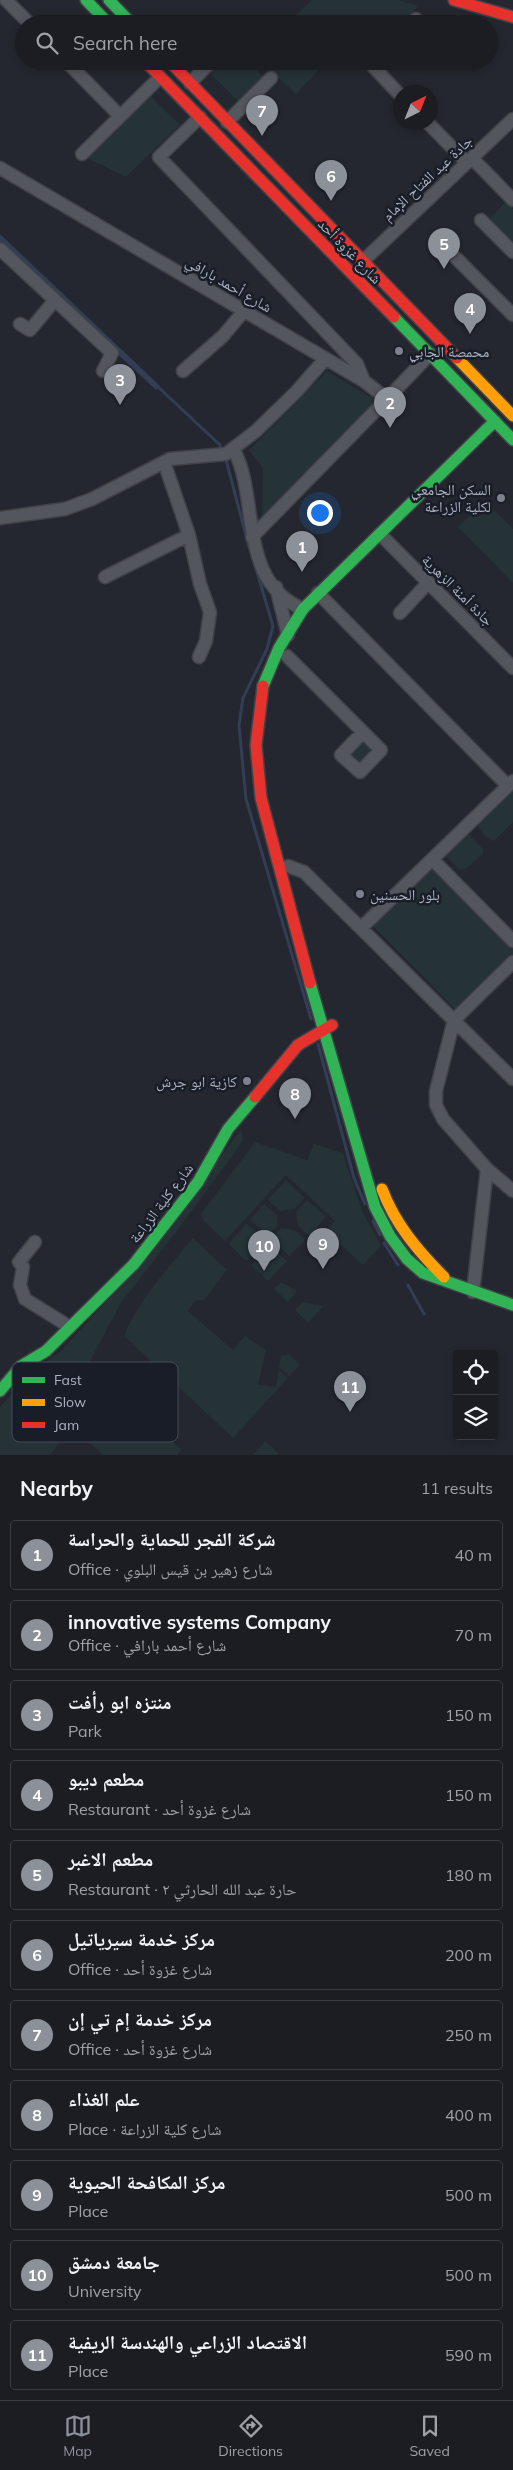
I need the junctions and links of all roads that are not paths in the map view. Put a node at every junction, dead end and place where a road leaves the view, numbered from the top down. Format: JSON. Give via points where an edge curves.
{"nodes":[{"id":1,"x":6,"y":0,"type":"edge"},
{"id":2,"x":86,"y":0,"type":"edge"},
{"id":3,"x":109,"y":0,"type":"edge"},
{"id":4,"x":454,"y":0,"type":"edge"},
{"id":5,"x":21,"y":15,"type":"edge"},
{"id":6,"x":100,"y":15,"type":"edge"},
{"id":7,"x":123,"y":15,"type":"edge"},
{"id":8,"x":513,"y":17,"type":"edge"},
{"id":9,"x":75,"y":70,"type":"edge"},
{"id":10,"x":153,"y":70,"type":"edge"},
{"id":11,"x":178,"y":70,"type":"edge"},
{"id":12,"x":203,"y":70,"type":"edge"},
{"id":13,"x":377,"y":70,"type":"edge"},
{"id":14,"x":160,"y":77,"type":"junction"},
{"id":15,"x":271,"y":78,"type":"dead end"},
{"id":16,"x":190,"y":83,"type":"junction"},
{"id":17,"x":393,"y":88,"type":"edge"},
{"id":18,"x":120,"y":116,"type":"junction"},
{"id":19,"x":200,"y":117,"type":"junction"},
{"id":20,"x":227,"y":122,"type":"junction"},
{"id":21,"x":512,"y":125,"type":"edge"},
{"id":22,"x":436,"y":130,"type":"edge"},
{"id":23,"x":82,"y":154,"type":"dead end"},
{"id":24,"x":469,"y":161,"type":"junction"},
{"id":25,"x":0,"y":168,"type":"edge"},
{"id":26,"x":513,"y":200,"type":"edge"},
{"id":27,"x":481,"y":220,"type":"dead end"},
{"id":28,"x":0,"y":249,"type":"edge"},
{"id":29,"x":449,"y":251,"type":"dead end"},
{"id":30,"x":513,"y":252,"type":"edge"},
{"id":31,"x":363,"y":261,"type":"junction"},
{"id":32,"x":55,"y":300,"type":"junction"},
{"id":33,"x":244,"y":311,"type":"junction"},
{"id":34,"x":513,"y":315,"type":"edge"},
{"id":35,"x":20,"y":324,"type":"dead end"},
{"id":36,"x":430,"y":354,"type":"junction"},
{"id":37,"x":325,"y":359,"type":"junction"},
{"id":38,"x":103,"y":371,"type":"dead end"},
{"id":39,"x":183,"y":371,"type":"dead end"},
{"id":40,"x":364,"y":382,"type":"junction"},
{"id":41,"x":386,"y":399,"type":"junction"},
{"id":42,"x":511,"y":409,"type":"edge"},
{"id":43,"x":495,"y":421,"type":"junction"},
{"id":44,"x":513,"y":440,"type":"edge"},
{"id":45,"x":230,"y":452,"type":"junction"},
{"id":46,"x":164,"y":462,"type":"junction"},
{"id":47,"x":0,"y":518,"type":"edge"},
{"id":48,"x":380,"y":534,"type":"junction"},
{"id":49,"x":188,"y":535,"type":"junction"},
{"id":50,"x":252,"y":537,"type":"junction"},
{"id":51,"x":105,"y":577,"type":"dead end"},
{"id":52,"x":428,"y":583,"type":"junction"},
{"id":53,"x":276,"y":587,"type":"junction"},
{"id":54,"x":318,"y":593,"type":"junction"},
{"id":55,"x":303,"y":609,"type":"junction"},
{"id":56,"x":400,"y":613,"type":"dead end"},
{"id":57,"x":288,"y":635,"type":"junction"},
{"id":58,"x":287,"y":656,"type":"junction"},
{"id":59,"x":199,"y":657,"type":"dead end"},
{"id":60,"x":513,"y":668,"type":"edge"},
{"id":61,"x":363,"y":732,"type":"dead end"},
{"id":62,"x":511,"y":783,"type":"edge"},
{"id":63,"x":432,"y":859,"type":"junction"},
{"id":64,"x":288,"y":866,"type":"junction"},
{"id":65,"x":361,"y":928,"type":"junction"},
{"id":66,"x":513,"y":941,"type":"edge"},
{"id":67,"x":513,"y":962,"type":"edge"},
{"id":68,"x":454,"y":1020,"type":"junction"},
{"id":69,"x":328,"y":1027,"type":"junction"},
{"id":70,"x":513,"y":1079,"type":"edge"},
{"id":71,"x":487,"y":1169,"type":"junction"},
{"id":72,"x":513,"y":1191,"type":"edge"},
{"id":73,"x":35,"y":1242,"type":"dead end"},
{"id":74,"x":473,"y":1292,"type":"junction"},
{"id":75,"x":513,"y":1305,"type":"edge"},
{"id":76,"x":70,"y":1327,"type":"junction"},
{"id":77,"x":28,"y":1362,"type":"edge"},
{"id":78,"x":12,"y":1377,"type":"edge"},
{"id":79,"x":0,"y":1391,"type":"edge"}],
"edges":[{"from":1,"to":5,"type":"street"},
{"from":2,"to":6,"type":"main road"},
{"from":3,"to":7,"type":"main road"},
{"from":4,"to":8,"type":"main road"},
{"from":9,"to":18,"type":"street"},
{"from":10,"to":14,"type":"main road","name":"شارع غزوة أحد"},
{"from":11,"to":16,"type":"main road","name":"شارع غزوة أحد"},
{"from":12,"to":16,"type":"street"},
{"from":13,"to":17,"type":"street"},
{"from":14,"to":18,"type":"street"},
{"from":14,"to":19,"type":"main road","name":"شارع غزوة أحد"},
{"from":15,"to":20,"type":"street"},
{"from":16,"to":20,"type":"main road","name":"شارع غزوة أحد"},
{"from":18,"to":23,"type":"street"},
{"from":19,"to":36,"type":"main road","name":"شارع غزوة أحد"},
{"from":19,"to":40,"type":"street","via":[[160,157],[357,364]]},
{"from":20,"to":31,"type":"main road","name":"شارع غزوة أحد"},
{"from":21,"to":24,"type":"street","name":"جادة عبد الفتاح الإمام"},
{"from":22,"to":24,"type":"street"},
{"from":24,"to":26,"type":"street"},
{"from":24,"to":31,"type":"street","name":"جادة عبد الفتاح الإمام"},
{"from":25,"to":33,"type":"street","name":"شارع أحمد بارافي"},
{"from":27,"to":30,"type":"street"},
{"from":28,"to":32,"type":"street"},
{"from":29,"to":34,"type":"street"},
{"from":31,"to":42,"type":"main road","name":"شارع غزوة أحد"},
{"from":32,"to":35,"type":"street","via":[[30,330]]},
{"from":32,"to":38,"type":"street","via":[[112,354]]},
{"from":33,"to":37,"type":"street","name":"شارع أحمد بارافي"},
{"from":33,"to":39,"type":"street","via":[[223,336]]},
{"from":36,"to":41,"type":"street"},
{"from":36,"to":43,"type":"main road","name":"شارع غزوة أحد"},
{"from":37,"to":40,"type":"street","name":"شارع أحمد بارافي"},
{"from":37,"to":45,"type":"street","via":[[297,391]]},
{"from":40,"to":41,"type":"street","name":"شارع أحمد بارافي"},
{"from":41,"to":50,"type":"street"},
{"from":43,"to":44,"type":"main road","name":"شارع غزوة أحد"},
{"from":43,"to":48,"type":"main road"},
{"from":45,"to":46,"type":"street"},
{"from":45,"to":50,"type":"street","via":[[240,463]]},
{"from":46,"to":47,"type":"street","via":[[92,499],[65,509]]},
{"from":46,"to":49,"type":"street"},
{"from":48,"to":52,"type":"street","name":"جادة أمنة الزهرية"},
{"from":48,"to":54,"type":"main road"},
{"from":49,"to":51,"type":"street"},
{"from":49,"to":59,"type":"street","via":[[210,612],[206,641]]},
{"from":50,"to":53,"type":"street","via":[[260,565]]},
{"from":52,"to":56,"type":"street"},
{"from":52,"to":60,"type":"street","name":"جادة أمنة الزهرية"},
{"from":53,"to":55,"type":"street","via":[[292,604]]},
{"from":53,"to":57,"type":"street"},
{"from":54,"to":55,"type":"main road"},
{"from":54,"to":62,"type":"street"},
{"from":55,"to":57,"type":"main road"},
{"from":57,"to":58,"type":"main road"},
{"from":57,"to":69,"type":"main road","via":[[263,687],[257,727],[260,798]]},
{"from":58,"to":61,"type":"street"},
{"from":58,"to":64,"type":"main road","via":[[275,687],[267,747],[271,799]]},
{"from":62,"to":63,"type":"street"},
{"from":63,"to":65,"type":"street"},
{"from":63,"to":66,"type":"street"},
{"from":64,"to":65,"type":"street","via":[[304,872]]},
{"from":64,"to":69,"type":"main road"},
{"from":65,"to":68,"type":"street"},
{"from":67,"to":68,"type":"street"},
{"from":68,"to":70,"type":"street"},
{"from":68,"to":71,"type":"street","via":[[436,1091],[436,1105],[442,1119]]},
{"from":69,"to":74,"type":"main road","via":[[387,1204],[400,1228],[451,1285]]},
{"from":69,"to":76,"type":"main road","name":"شارع كلية الزراعة","via":[[298,1045],[228,1128],[198,1182],[134,1264]]},
{"from":71,"to":72,"type":"street"},
{"from":71,"to":74,"type":"street"},
{"from":73,"to":76,"type":"street","via":[[19,1262],[23,1267],[20,1285],[25,1299]]},
{"from":74,"to":75,"type":"main road"},
{"from":76,"to":77,"type":"main road","name":"شارع كلية الزراعة","via":[[46,1351]]},
{"from":78,"to":79,"type":"main road","name":"شارع كلية الزراعة"}]}
